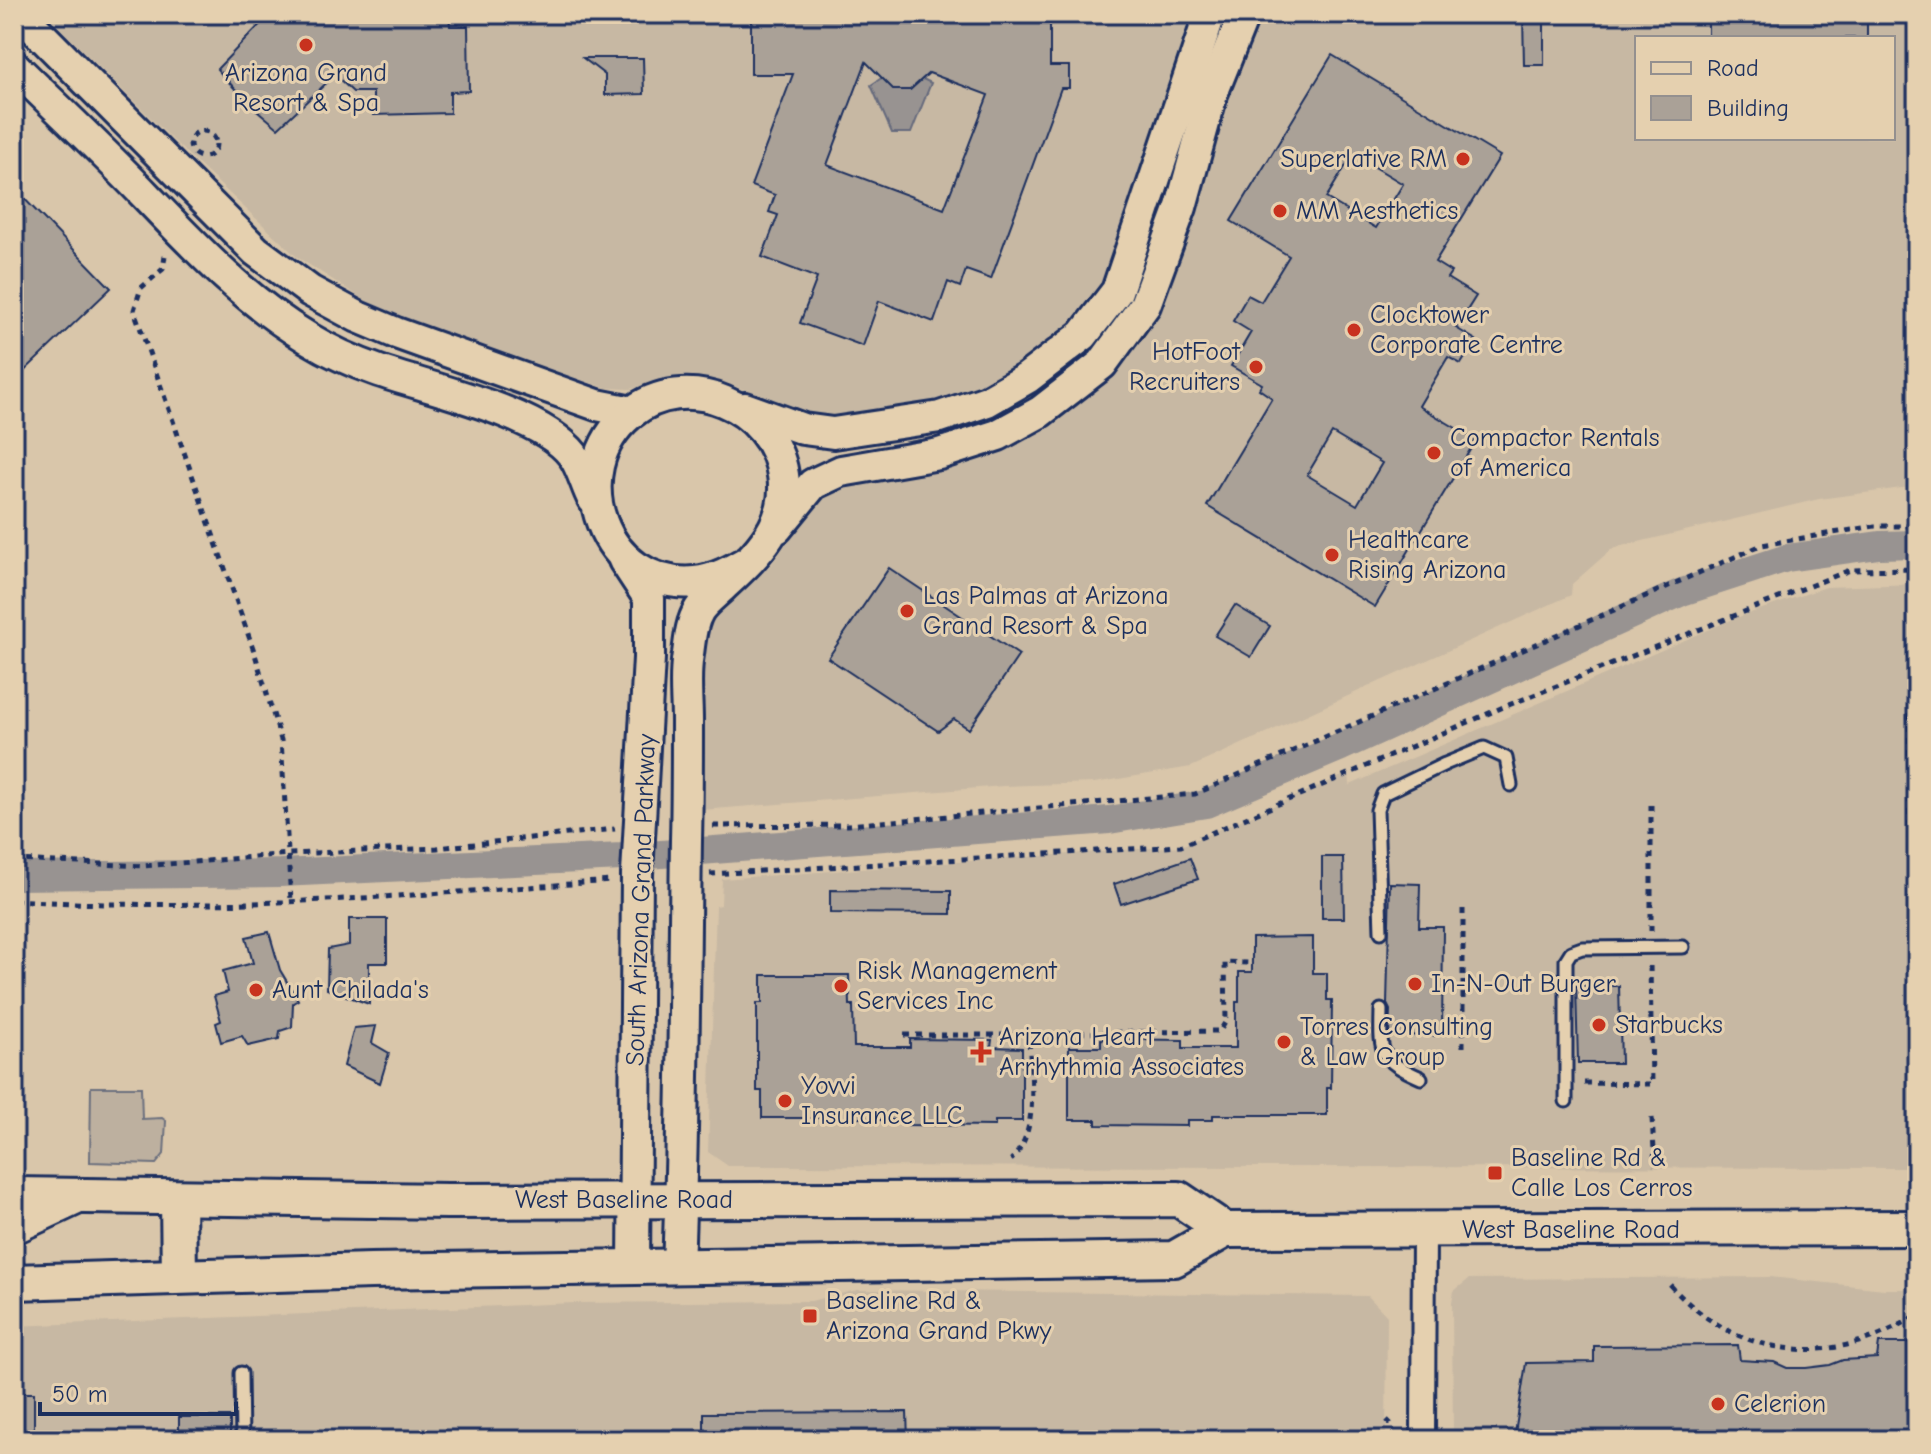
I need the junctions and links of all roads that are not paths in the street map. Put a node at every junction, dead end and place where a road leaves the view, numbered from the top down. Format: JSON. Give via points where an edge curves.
{"nodes":[{"id":1,"x":20,"y":14,"type":"edge"},
{"id":2,"x":1210,"y":14,"type":"edge"},
{"id":3,"x":1244,"y":14,"type":"edge"},
{"id":4,"x":14,"y":66,"type":"edge"},
{"id":5,"x":732,"y":403,"type":"junction"},
{"id":6,"x":632,"y":412,"type":"junction"},
{"id":7,"x":597,"y":509,"type":"junction"},
{"id":8,"x":771,"y":536,"type":"junction"},
{"id":9,"x":614,"y":545,"type":"junction"},
{"id":10,"x":750,"y":560,"type":"junction"},
{"id":11,"x":1511,"y":785,"type":"dead end"},
{"id":12,"x":1381,"y":932,"type":"dead end"},
{"id":13,"x":1683,"y":947,"type":"dead end"},
{"id":14,"x":1381,"y":1010,"type":"dead end"},
{"id":15,"x":1421,"y":1078,"type":"dead end"},
{"id":16,"x":1566,"y":1101,"type":"dead end"},
{"id":17,"x":14,"y":1195,"type":"edge"},
{"id":18,"x":77,"y":1196,"type":"junction"},
{"id":19,"x":178,"y":1199,"type":"junction"},
{"id":20,"x":635,"y":1201,"type":"junction"},
{"id":21,"x":681,"y":1201,"type":"junction"},
{"id":22,"x":14,"y":1226,"type":"edge"},
{"id":23,"x":1917,"y":1228,"type":"edge"},
{"id":24,"x":1225,"y":1230,"type":"junction"},
{"id":25,"x":1424,"y":1230,"type":"junction"},
{"id":26,"x":678,"y":1266,"type":"junction"},
{"id":27,"x":634,"y":1267,"type":"junction"},
{"id":28,"x":179,"y":1276,"type":"junction"},
{"id":29,"x":14,"y":1282,"type":"edge"},
{"id":30,"x":241,"y":1373,"type":"dead end"},
{"id":31,"x":242,"y":1440,"type":"edge"},
{"id":32,"x":1423,"y":1440,"type":"edge"}],
"edges":[{"from":1,"to":6,"type":"street","via":[[256,251],[310,291],[396,333],[597,405]]},
{"from":2,"to":5,"type":"street","via":[[1117,291],[1083,335],[987,401],[940,417],[833,433],[803,429]]},
{"from":3,"to":8,"type":"street","via":[[1212,94],[1181,207],[1145,305],[1102,364],[1040,412],[998,435],[939,454],[841,471],[813,484]]},
{"from":4,"to":7,"type":"street","name":"South Arizona Grand Parkway","via":[[209,263],[264,308],[309,339],[377,371],[448,391],[552,435],[573,456]]},
{"from":5,"to":6,"type":"street","name":"South Arizona Grand Parkway","via":[[681,393]]},
{"from":5,"to":8,"type":"street","name":"South Arizona Grand Parkway","via":[[757,421],[775,446],[784,476],[782,506]]},
{"from":6,"to":7,"type":"street","name":"South Arizona Grand Parkway","via":[[600,455],[594,482]]},
{"from":7,"to":9,"type":"street","name":"South Arizona Grand Parkway"},
{"from":8,"to":10,"type":"street","name":"South Arizona Grand Parkway"},
{"from":9,"to":10,"type":"street","name":"South Arizona Grand Parkway","via":[[636,566],[664,579],[709,579]]},
{"from":9,"to":20,"type":"street","name":"South Arizona Grand Parkway","via":[[649,598],[637,877]]},
{"from":10,"to":21,"type":"street","name":"South Arizona Grand Parkway","via":[[701,606],[687,659]]},
{"from":11,"to":12,"type":"lane","via":[[1506,758],[1484,748],[1383,794],[1377,810]]},
{"from":13,"to":16,"type":"lane","via":[[1571,952],[1566,960]]},
{"from":14,"to":15,"type":"lane","via":[[1381,1047],[1394,1066]]},
{"from":17,"to":18,"type":"main road","name":"West Baseline Road"},
{"from":18,"to":19,"type":"main road","name":"West Baseline Road"},
{"from":18,"to":22,"type":"main road"},
{"from":19,"to":20,"type":"main road","name":"West Baseline Road"},
{"from":19,"to":28,"type":"main road"},
{"from":20,"to":21,"type":"main road","name":"West Baseline Road"},
{"from":20,"to":27,"type":"street","name":"South Arizona Grand Parkway"},
{"from":21,"to":24,"type":"main road","name":"West Baseline Road","via":[[1179,1199]]},
{"from":21,"to":26,"type":"street","name":"South Arizona Grand Parkway"},
{"from":23,"to":25,"type":"main road","name":"West Baseline Road"},
{"from":24,"to":25,"type":"main road","name":"West Baseline Road"},
{"from":24,"to":26,"type":"main road","name":"West Baseline Road","via":[[1174,1259]]},
{"from":25,"to":32,"type":"street"},
{"from":26,"to":27,"type":"main road","name":"West Baseline Road"},
{"from":27,"to":28,"type":"main road","name":"West Baseline Road"},
{"from":28,"to":29,"type":"main road","name":"West Baseline Road"},
{"from":30,"to":31,"type":"lane"}]}
